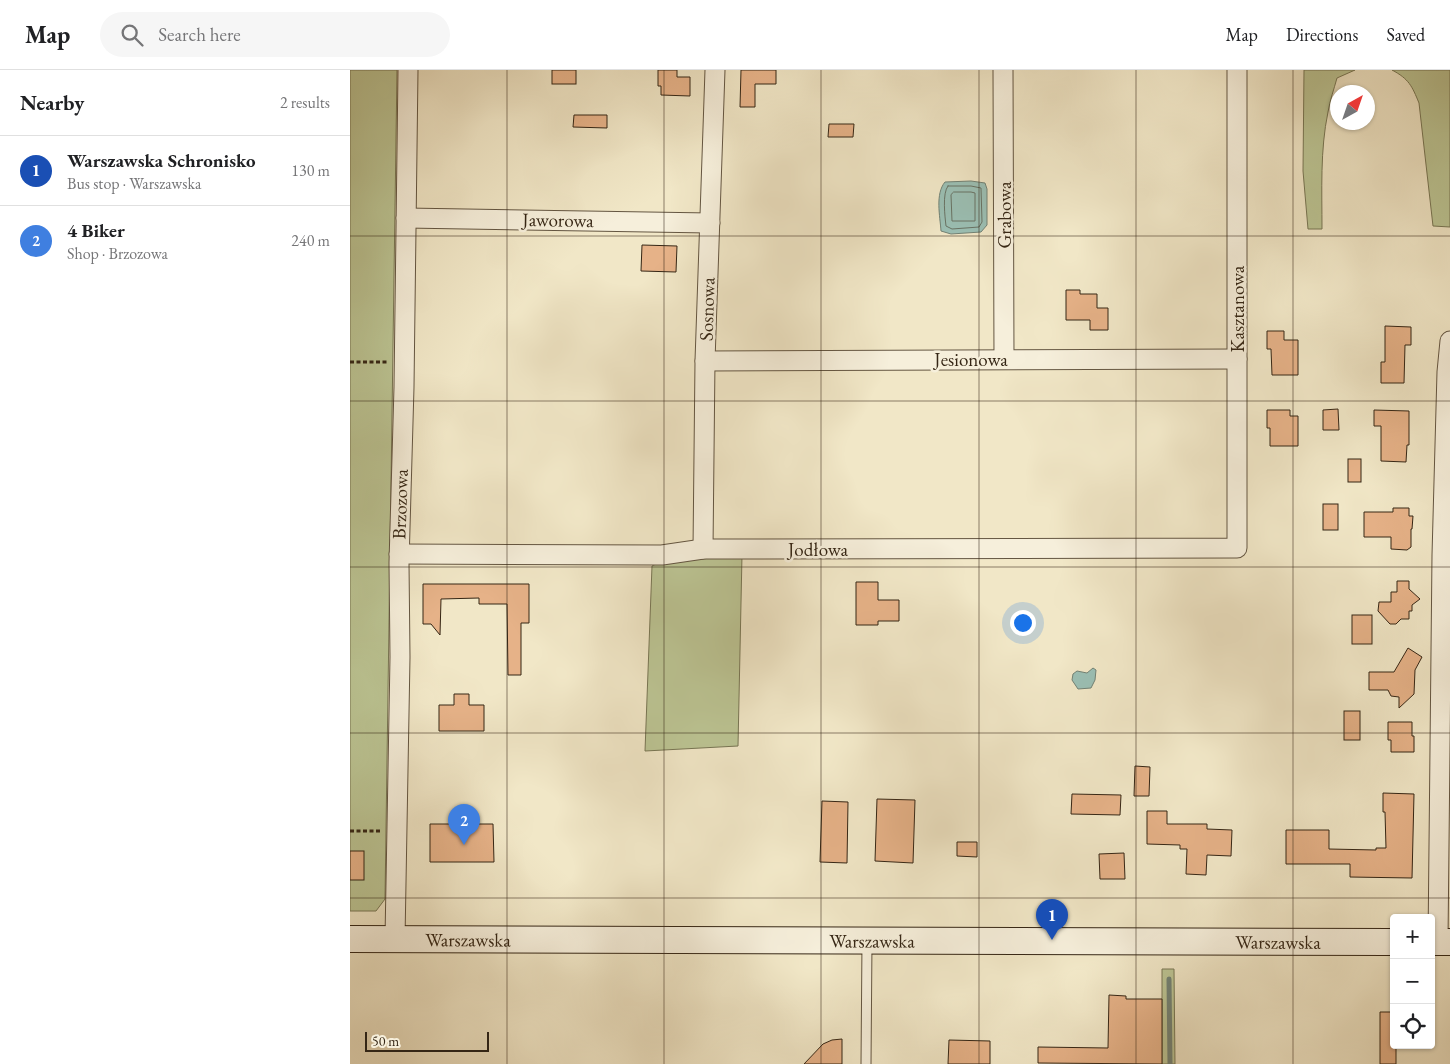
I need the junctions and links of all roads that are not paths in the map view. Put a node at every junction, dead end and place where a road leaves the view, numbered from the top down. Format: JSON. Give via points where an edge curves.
{"nodes":[{"id":1,"x":408,"y":70,"type":"edge"},
{"id":2,"x":715,"y":70,"type":"edge"},
{"id":3,"x":1003,"y":70,"type":"edge"},
{"id":4,"x":1236,"y":70,"type":"edge"},
{"id":5,"x":406,"y":218,"type":"junction"},
{"id":6,"x":710,"y":223,"type":"junction"},
{"id":7,"x":1450,"y":341,"type":"edge"},
{"id":8,"x":1237,"y":358,"type":"junction"},
{"id":9,"x":1004,"y":359,"type":"junction"},
{"id":10,"x":705,"y":361,"type":"junction"},
{"id":11,"x":1237,"y":548,"type":"joint"},
{"id":12,"x":703,"y":549,"type":"junction"},
{"id":13,"x":399,"y":554,"type":"junction"},
{"id":14,"x":350,"y":938,"type":"edge"},
{"id":15,"x":395,"y":939,"type":"junction"},
{"id":16,"x":867,"y":940,"type":"junction"},
{"id":17,"x":1390,"y":942,"type":"edge"},
{"id":18,"x":1440,"y":942,"type":"edge"},
{"id":19,"x":866,"y":1064,"type":"edge"}],
"edges":[{"from":1,"to":5,"type":"street","name":"Brzozowa"},
{"from":2,"to":6,"type":"street","name":"Sosnowa"},
{"from":3,"to":9,"type":"street","name":"Grabowa"},
{"from":4,"to":8,"type":"street","name":"Kasztanowa"},
{"from":5,"to":6,"type":"street","name":"Jaworowa"},
{"from":5,"to":13,"type":"street","name":"Brzozowa"},
{"from":6,"to":10,"type":"street","name":"Sosnowa"},
{"from":7,"to":18,"type":"street","via":[[1443,536]]},
{"from":8,"to":9,"type":"street","name":"Jesionowa"},
{"from":8,"to":11,"type":"street","name":"Kasztanowa"},
{"from":9,"to":10,"type":"street","name":"Jesionowa"},
{"from":10,"to":12,"type":"street","name":"Sosnowa"},
{"from":11,"to":12,"type":"street","name":"Jodłowa"},
{"from":12,"to":13,"type":"street","name":"Jodłowa","via":[[662,555]]},
{"from":13,"to":15,"type":"street","name":"Brzozowa"},
{"from":14,"to":15,"type":"main road","name":"Warszawska"},
{"from":15,"to":16,"type":"main road","name":"Warszawska"},
{"from":16,"to":17,"type":"main road","name":"Warszawska"},
{"from":16,"to":19,"type":"lane"}]}
